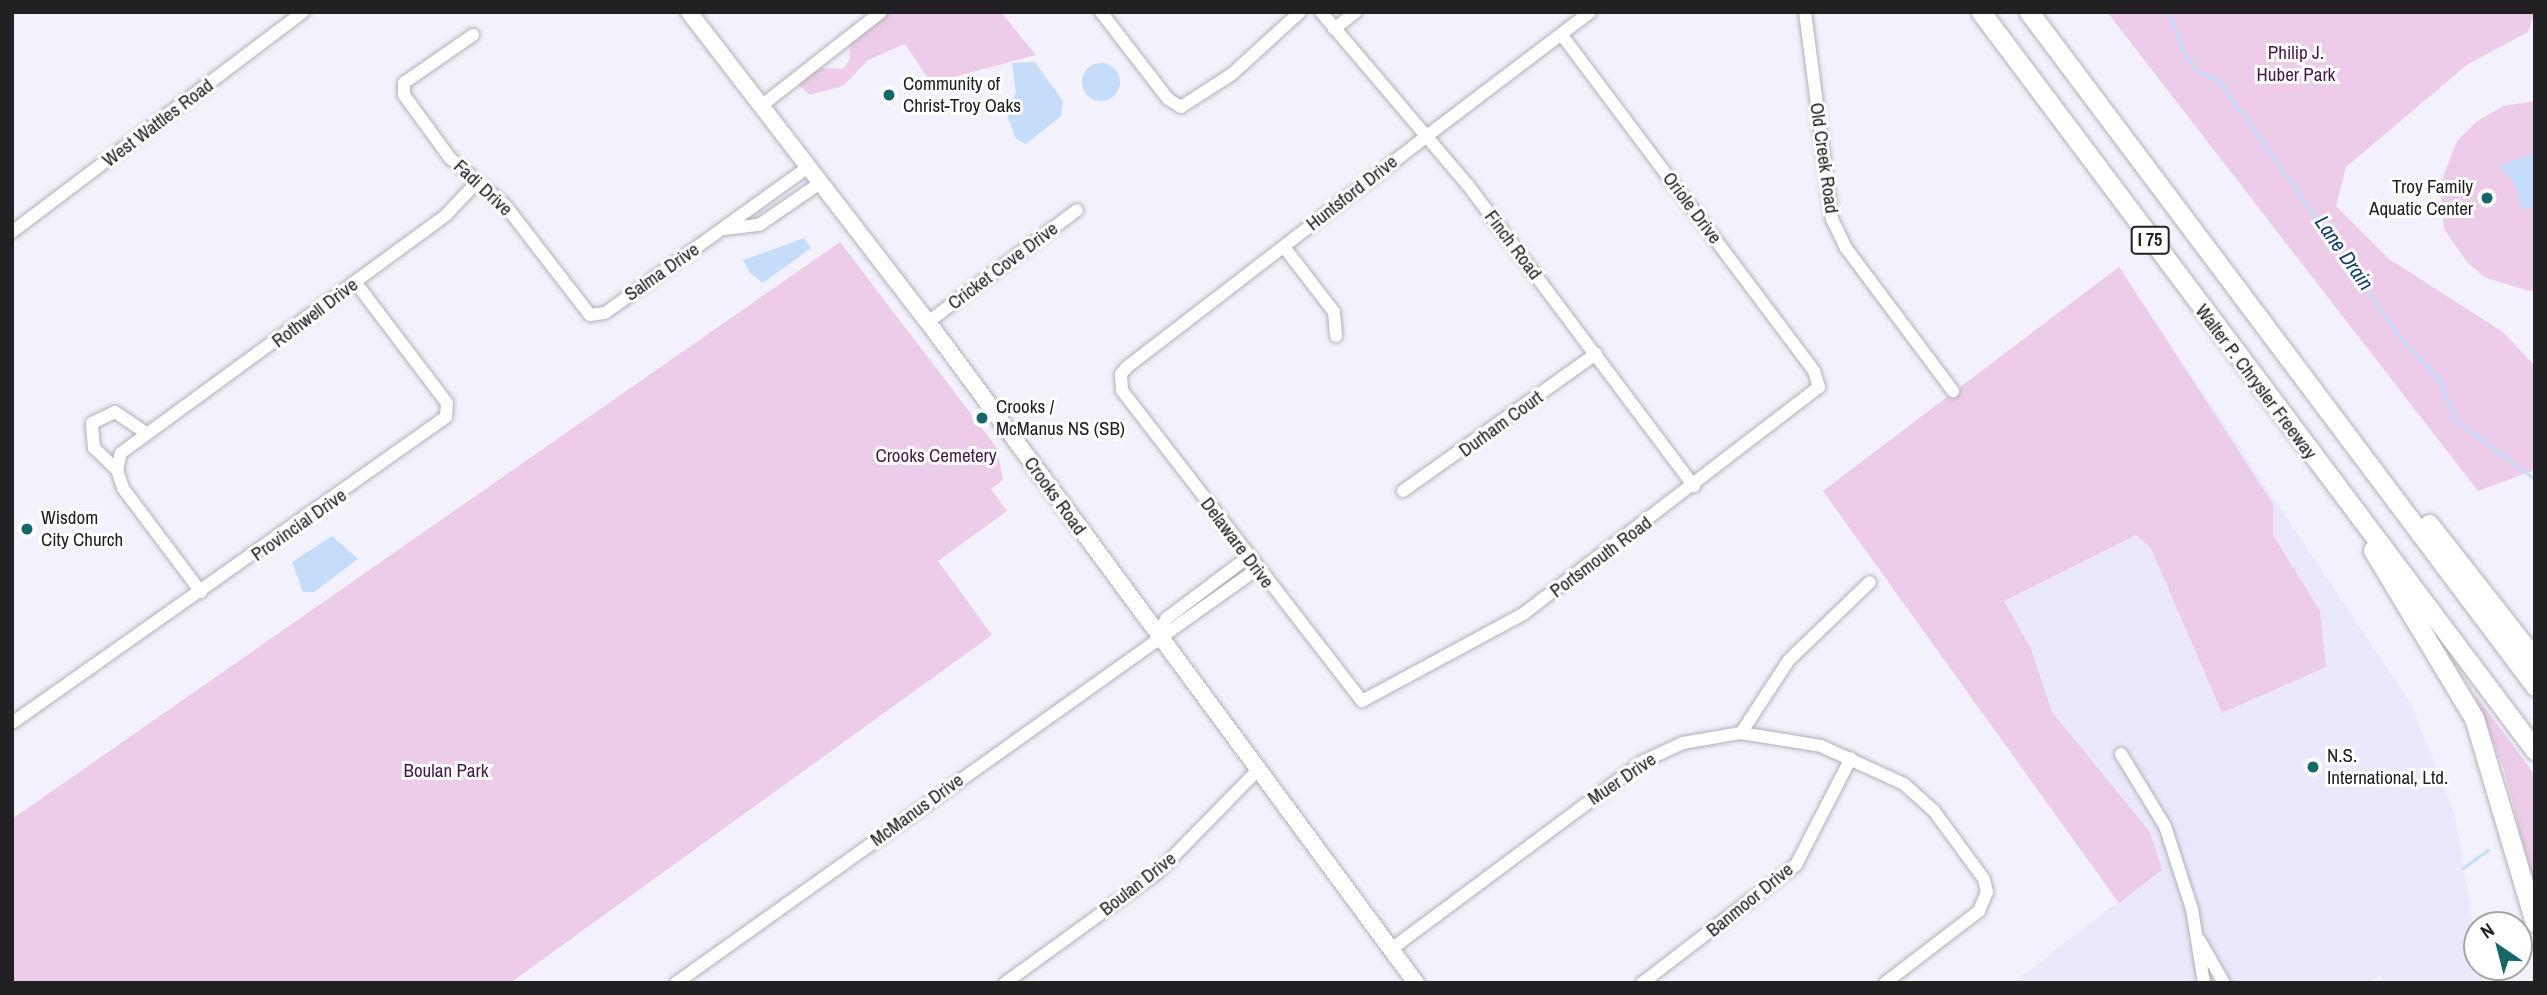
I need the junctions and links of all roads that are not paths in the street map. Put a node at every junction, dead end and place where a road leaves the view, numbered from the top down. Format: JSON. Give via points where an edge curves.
{"nodes":[{"id":1,"x":303,"y":12,"type":"edge"},
{"id":2,"x":689,"y":12,"type":"edge"},
{"id":3,"x":881,"y":12,"type":"edge"},
{"id":4,"x":1101,"y":12,"type":"edge"},
{"id":5,"x":1300,"y":12,"type":"edge"},
{"id":6,"x":1321,"y":12,"type":"edge"},
{"id":7,"x":1356,"y":12,"type":"edge"},
{"id":8,"x":1590,"y":12,"type":"edge"},
{"id":9,"x":1805,"y":12,"type":"edge"},
{"id":10,"x":1981,"y":12,"type":"edge"},
{"id":11,"x":2029,"y":12,"type":"edge"},
{"id":12,"x":1334,"y":29,"type":"junction"},
{"id":13,"x":1561,"y":34,"type":"junction"},
{"id":14,"x":472,"y":35,"type":"dead end"},
{"id":15,"x":761,"y":106,"type":"junction"},
{"id":16,"x":1424,"y":137,"type":"junction"},
{"id":17,"x":807,"y":167,"type":"junction"},
{"id":18,"x":477,"y":183,"type":"junction"},
{"id":19,"x":820,"y":183,"type":"junction"},
{"id":20,"x":1077,"y":210,"type":"dead end"},
{"id":21,"x":724,"y":229,"type":"junction"},
{"id":22,"x":12,"y":232,"type":"edge"},
{"id":23,"x":1284,"y":247,"type":"junction"},
{"id":24,"x":356,"y":283,"type":"junction"},
{"id":25,"x":601,"y":315,"type":"joint"},
{"id":26,"x":928,"y":322,"type":"junction"},
{"id":27,"x":1336,"y":336,"type":"dead end"},
{"id":28,"x":1595,"y":354,"type":"junction"},
{"id":29,"x":1120,"y":380,"type":"joint"},
{"id":30,"x":1819,"y":383,"type":"joint"},
{"id":31,"x":1953,"y":391,"type":"dead end"},
{"id":32,"x":146,"y":433,"type":"junction"},
{"id":33,"x":2369,"y":465,"type":"junction"},
{"id":34,"x":117,"y":470,"type":"junction"},
{"id":35,"x":1694,"y":486,"type":"junction"},
{"id":36,"x":1403,"y":491,"type":"dead end"},
{"id":37,"x":2359,"y":520,"type":"junction"},
{"id":38,"x":1248,"y":557,"type":"junction"},
{"id":39,"x":1257,"y":569,"type":"junction"},
{"id":40,"x":1870,"y":582,"type":"dead end"},
{"id":41,"x":201,"y":592,"type":"junction"},
{"id":42,"x":1156,"y":636,"type":"junction"},
{"id":43,"x":2535,"y":659,"type":"edge"},
{"id":44,"x":2535,"y":686,"type":"edge"},
{"id":45,"x":1362,"y":701,"type":"joint"},
{"id":46,"x":12,"y":723,"type":"edge"},
{"id":47,"x":1741,"y":733,"type":"junction"},
{"id":48,"x":2535,"y":750,"type":"edge"},
{"id":49,"x":2121,"y":754,"type":"dead end"},
{"id":50,"x":1851,"y":758,"type":"junction"},
{"id":51,"x":1257,"y":771,"type":"junction"},
{"id":52,"x":2535,"y":922,"type":"edge"},
{"id":53,"x":2198,"y":938,"type":"junction"},
{"id":54,"x":1390,"y":950,"type":"junction"},
{"id":55,"x":676,"y":983,"type":"edge"},
{"id":56,"x":1005,"y":983,"type":"edge"},
{"id":57,"x":1416,"y":983,"type":"edge"},
{"id":58,"x":1642,"y":983,"type":"edge"},
{"id":59,"x":1885,"y":983,"type":"edge"},
{"id":60,"x":2204,"y":983,"type":"edge"},
{"id":61,"x":2224,"y":983,"type":"edge"}],
"edges":[{"from":1,"to":22,"type":"street","name":"West Wattles Road"},
{"from":2,"to":15,"type":"main road","name":"Crooks Road"},
{"from":3,"to":15,"type":"street"},
{"from":4,"to":5,"type":"street","via":[[1168,99],[1181,107],[1232,74]]},
{"from":6,"to":12,"type":"street","name":"Finch Road"},
{"from":7,"to":12,"type":"street"},
{"from":8,"to":13,"type":"street","name":"Huntsford Drive"},
{"from":9,"to":31,"type":"street","name":"Old Creek Road","via":[[1832,219],[1846,248]]},
{"from":10,"to":37,"type":"highway","name":"Walter P. Chrysler Freeway","number":"I 75"},
{"from":11,"to":33,"type":"highway","name":"Walter P. Chrysler Freeway","number":"I 75"},
{"from":12,"to":16,"type":"street","name":"Finch Road"},
{"from":13,"to":16,"type":"street","name":"Huntsford Drive"},
{"from":13,"to":30,"type":"street","name":"Oriole Drive"},
{"from":14,"to":18,"type":"street","name":"Fadi Drive","via":[[404,83],[406,100]]},
{"from":15,"to":17,"type":"main road","name":"Crooks Road"},
{"from":16,"to":23,"type":"street","name":"Huntsford Drive"},
{"from":16,"to":28,"type":"street","name":"Finch Road","via":[[1467,184]]},
{"from":17,"to":19,"type":"main road","name":"Crooks Road"},
{"from":17,"to":21,"type":"street","name":"Salma Drive"},
{"from":18,"to":24,"type":"street","name":"Rothwell Drive","via":[[446,215]]},
{"from":18,"to":25,"type":"street","name":"Fadi Drive","via":[[505,205],[585,311]]},
{"from":19,"to":21,"type":"street","name":"Salma Drive","via":[[759,225]]},
{"from":19,"to":26,"type":"main road","name":"Crooks Road"},
{"from":20,"to":26,"type":"street","name":"Cricket Cove Drive"},
{"from":21,"to":25,"type":"street","name":"Salma Drive"},
{"from":23,"to":27,"type":"street","via":[[1334,312]]},
{"from":23,"to":29,"type":"street","name":"Huntsford Drive","via":[[1127,366]]},
{"from":24,"to":32,"type":"street","name":"Rothwell Drive"},
{"from":24,"to":41,"type":"street","name":"Provincial Drive","via":[[447,403],[446,417]]},
{"from":26,"to":42,"type":"main road","name":"Crooks Road"},
{"from":28,"to":35,"type":"street","name":"Finch Road"},
{"from":28,"to":36,"type":"street","name":"Durham Court"},
{"from":29,"to":38,"type":"street","name":"Delaware Drive"},
{"from":30,"to":35,"type":"street","name":"Portsmouth Road","via":[[1814,395]]},
{"from":32,"to":34,"type":"street","name":"Rothwell Drive","via":[[126,447]]},
{"from":32,"to":34,"type":"street","via":[[115,412],[92,423],[90,441]]},
{"from":33,"to":43,"type":"highway","via":[[2416,508]]},
{"from":33,"to":44,"type":"highway","name":"Walter P. Chrysler Freeway","number":"I 75"},
{"from":34,"to":41,"type":"street","via":[[122,488]]},
{"from":35,"to":45,"type":"street","name":"Portsmouth Road","via":[[1514,620]]},
{"from":37,"to":48,"type":"highway","name":"Walter P. Chrysler Freeway","number":"I 75"},
{"from":37,"to":52,"type":"highway","via":[[2387,582],[2474,718]]},
{"from":38,"to":39,"type":"street","name":"Delaware Drive"},
{"from":38,"to":42,"type":"street","via":[[1167,618]]},
{"from":39,"to":42,"type":"street","via":[[1176,631]]},
{"from":39,"to":45,"type":"street","name":"Delaware Drive"},
{"from":40,"to":47,"type":"street","via":[[1789,660]]},
{"from":41,"to":46,"type":"street","name":"Provincial Drive"},
{"from":42,"to":51,"type":"main road","name":"Crooks Road"},
{"from":42,"to":55,"type":"street","name":"McManus Drive"},
{"from":47,"to":50,"type":"street","name":"Muer Drive","via":[[1805,741]]},
{"from":47,"to":54,"type":"street","name":"Muer Drive","via":[[1683,743],[1644,761]]},
{"from":49,"to":53,"type":"street","via":[[2165,826]]},
{"from":50,"to":58,"type":"street","name":"Banmoor Drive","via":[[1796,865]]},
{"from":50,"to":59,"type":"street","name":"Muer Drive","via":[[1921,797],[1984,879],[1983,905]]},
{"from":51,"to":54,"type":"main road","name":"Crooks Road"},
{"from":51,"to":56,"type":"street","name":"Boulan Drive","via":[[1157,873]]},
{"from":53,"to":60,"type":"street"},
{"from":53,"to":61,"type":"street"},
{"from":54,"to":57,"type":"main road","name":"Crooks Road"}]}
